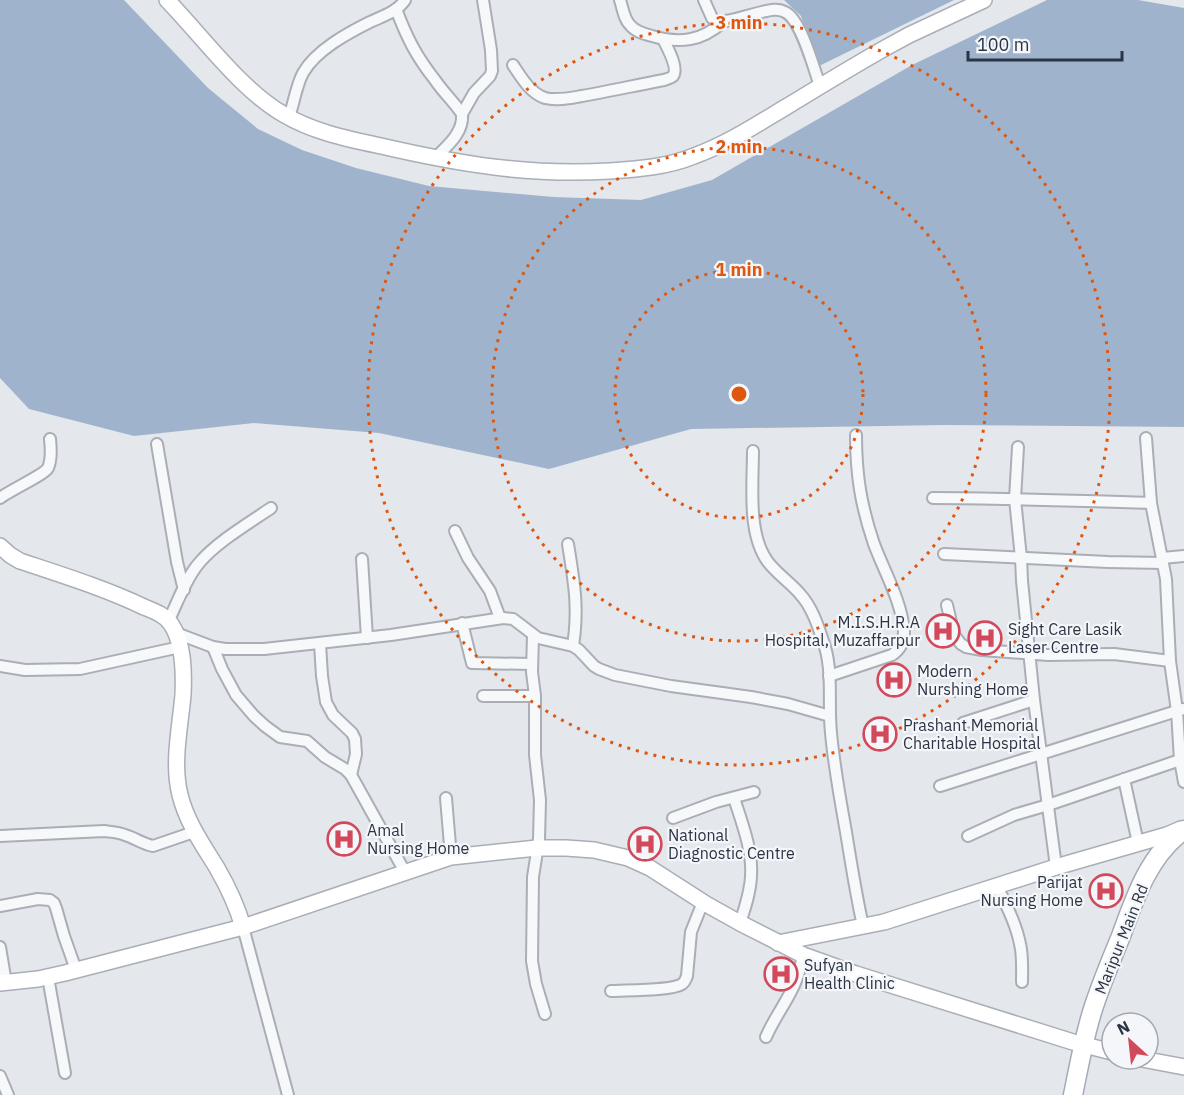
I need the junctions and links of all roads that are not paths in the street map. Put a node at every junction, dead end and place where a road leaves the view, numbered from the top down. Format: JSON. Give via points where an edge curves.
{"nodes":[{"id":1,"x":167,"y":0,"type":"edge"},
{"id":2,"x":405,"y":0,"type":"edge"},
{"id":3,"x":483,"y":0,"type":"edge"},
{"id":4,"x":620,"y":0,"type":"edge"},
{"id":5,"x":704,"y":0,"type":"edge"},
{"id":6,"x":984,"y":0,"type":"edge"},
{"id":7,"x":396,"y":9,"type":"junction"},
{"id":8,"x":723,"y":22,"type":"junction"},
{"id":9,"x":663,"y":39,"type":"junction"},
{"id":10,"x":513,"y":65,"type":"dead end"},
{"id":11,"x":820,"y":86,"type":"junction"},
{"id":12,"x":462,"y":114,"type":"junction"},
{"id":13,"x":289,"y":117,"type":"junction"},
{"id":14,"x":434,"y":159,"type":"junction"},
{"id":15,"x":856,"y":435,"type":"dead end"},
{"id":16,"x":1146,"y":438,"type":"dead end"},
{"id":17,"x":50,"y":440,"type":"dead end"},
{"id":18,"x":156,"y":444,"type":"dead end"},
{"id":19,"x":1018,"y":447,"type":"dead end"},
{"id":20,"x":753,"y":451,"type":"dead end"},
{"id":21,"x":0,"y":498,"type":"edge"},
{"id":22,"x":933,"y":498,"type":"dead end"},
{"id":23,"x":1015,"y":499,"type":"junction"},
{"id":24,"x":1151,"y":503,"type":"junction"},
{"id":25,"x":271,"y":508,"type":"dead end"},
{"id":26,"x":455,"y":531,"type":"dead end"},
{"id":27,"x":568,"y":544,"type":"dead end"},
{"id":28,"x":0,"y":546,"type":"edge"},
{"id":29,"x":944,"y":554,"type":"dead end"},
{"id":30,"x":1184,"y":556,"type":"edge"},
{"id":31,"x":1021,"y":558,"type":"junction"},
{"id":32,"x":362,"y":559,"type":"dead end"},
{"id":33,"x":1162,"y":561,"type":"junction"},
{"id":34,"x":184,"y":590,"type":"junction"},
{"id":35,"x":947,"y":605,"type":"dead end"},
{"id":36,"x":500,"y":618,"type":"junction"},
{"id":37,"x":462,"y":623,"type":"junction"},
{"id":38,"x":175,"y":633,"type":"junction"},
{"id":39,"x":533,"y":635,"type":"junction"},
{"id":40,"x":367,"y":638,"type":"junction"},
{"id":41,"x":320,"y":644,"type":"junction"},
{"id":42,"x":573,"y":646,"type":"junction"},
{"id":43,"x":213,"y":647,"type":"junction"},
{"id":44,"x":1030,"y":653,"type":"junction"},
{"id":45,"x":1170,"y":661,"type":"junction"},
{"id":46,"x":532,"y":664,"type":"junction"},
{"id":47,"x":0,"y":666,"type":"edge"},
{"id":48,"x":829,"y":676,"type":"junction"},
{"id":49,"x":483,"y":696,"type":"dead end"},
{"id":50,"x":535,"y":696,"type":"junction"},
{"id":51,"x":1034,"y":700,"type":"junction"},
{"id":52,"x":1180,"y":710,"type":"edge"},
{"id":53,"x":830,"y":716,"type":"junction"},
{"id":54,"x":963,"y":723,"type":"dead end"},
{"id":55,"x":1041,"y":753,"type":"junction"},
{"id":56,"x":1180,"y":760,"type":"junction"},
{"id":57,"x":351,"y":776,"type":"junction"},
{"id":58,"x":1124,"y":779,"type":"junction"},
{"id":59,"x":1184,"y":782,"type":"edge"},
{"id":60,"x":940,"y":786,"type":"dead end"},
{"id":61,"x":754,"y":792,"type":"dead end"},
{"id":62,"x":446,"y":798,"type":"dead end"},
{"id":63,"x":734,"y":798,"type":"junction"},
{"id":64,"x":1048,"y":805,"type":"junction"},
{"id":65,"x":673,"y":818,"type":"dead end"},
{"id":66,"x":1184,"y":829,"type":"edge"},
{"id":67,"x":194,"y":832,"type":"junction"},
{"id":68,"x":0,"y":836,"type":"edge"},
{"id":69,"x":968,"y":836,"type":"dead end"},
{"id":70,"x":1138,"y":843,"type":"junction"},
{"id":71,"x":537,"y":848,"type":"junction"},
{"id":72,"x":451,"y":857,"type":"junction"},
{"id":73,"x":1056,"y":867,"type":"junction"},
{"id":74,"x":405,"y":872,"type":"junction"},
{"id":75,"x":997,"y":886,"type":"junction"},
{"id":76,"x":703,"y":902,"type":"junction"},
{"id":77,"x":0,"y":906,"type":"edge"},
{"id":78,"x":740,"y":923,"type":"junction"},
{"id":79,"x":863,"y":926,"type":"junction"},
{"id":80,"x":243,"y":927,"type":"junction"},
{"id":81,"x":778,"y":943,"type":"junction"},
{"id":82,"x":0,"y":947,"type":"edge"},
{"id":83,"x":803,"y":955,"type":"junction"},
{"id":84,"x":76,"y":970,"type":"junction"},
{"id":85,"x":48,"y":976,"type":"junction"},
{"id":86,"x":1022,"y":982,"type":"dead end"},
{"id":87,"x":3,"y":983,"type":"edge"},
{"id":88,"x":611,"y":991,"type":"dead end"},
{"id":89,"x":545,"y":1014,"type":"dead end"},
{"id":90,"x":766,"y":1037,"type":"dead end"},
{"id":91,"x":1084,"y":1044,"type":"junction"},
{"id":92,"x":1100,"y":1049,"type":"edge"},
{"id":93,"x":1160,"y":1062,"type":"edge"},
{"id":94,"x":1184,"y":1067,"type":"edge"},
{"id":95,"x":65,"y":1073,"type":"dead end"},
{"id":96,"x":0,"y":1076,"type":"edge"},
{"id":97,"x":8,"y":1095,"type":"edge"},
{"id":98,"x":288,"y":1095,"type":"edge"},
{"id":99,"x":1073,"y":1095,"type":"edge"}],
"edges":[{"from":1,"to":13,"type":"main road","via":[[245,84]]},
{"from":2,"to":7,"type":"street"},
{"from":3,"to":12,"type":"street","via":[[492,71]]},
{"from":4,"to":9,"type":"street","via":[[630,25]]},
{"from":5,"to":8,"type":"street","via":[[712,18]]},
{"from":6,"to":11,"type":"main road","via":[[909,35]]},
{"from":7,"to":12,"type":"street","via":[[415,52]]},
{"from":7,"to":13,"type":"street","via":[[333,43],[310,63],[300,80]]},
{"from":8,"to":9,"type":"street","via":[[696,38]]},
{"from":8,"to":11,"type":"street","via":[[772,10],[792,16]]},
{"from":9,"to":10,"type":"street","via":[[675,70],[672,76],[568,99],[539,95]]},
{"from":11,"to":14,"type":"main road","via":[[724,143],[665,165],[560,172],[496,169]]},
{"from":12,"to":14,"type":"street","via":[[457,133]]},
{"from":13,"to":14,"type":"main road","via":[[331,135]]},
{"from":15,"to":48,"type":"street","via":[[860,494],[900,614],[904,640],[892,655]]},
{"from":16,"to":24,"type":"street"},
{"from":17,"to":21,"type":"street","via":[[46,471]]},
{"from":18,"to":34,"type":"street"},
{"from":19,"to":23,"type":"street"},
{"from":20,"to":48,"type":"street","via":[[753,514],[761,549],[811,609],[826,650]]},
{"from":22,"to":23,"type":"street"},
{"from":23,"to":24,"type":"street"},
{"from":23,"to":31,"type":"street"},
{"from":24,"to":33,"type":"street"},
{"from":25,"to":34,"type":"street","via":[[200,561]]},
{"from":26,"to":36,"type":"street","via":[[490,591]]},
{"from":27,"to":42,"type":"street","via":[[577,611]]},
{"from":28,"to":38,"type":"main road","via":[[20,561],[91,584],[160,614]]},
{"from":29,"to":31,"type":"street"},
{"from":30,"to":33,"type":"street"},
{"from":31,"to":33,"type":"street"},
{"from":31,"to":44,"type":"street"},
{"from":32,"to":40,"type":"street"},
{"from":33,"to":45,"type":"street"},
{"from":34,"to":38,"type":"street"},
{"from":35,"to":44,"type":"street","via":[[954,635],[961,644],[974,649]]},
{"from":36,"to":37,"type":"street"},
{"from":36,"to":39,"type":"street","via":[[513,620]]},
{"from":37,"to":40,"type":"street"},
{"from":37,"to":46,"type":"street","via":[[472,663]]},
{"from":38,"to":43,"type":"street"},
{"from":38,"to":47,"type":"street","via":[[80,669],[25,670]]},
{"from":38,"to":67,"type":"main road","via":[[183,695],[177,775],[184,811]]},
{"from":39,"to":42,"type":"street"},
{"from":39,"to":46,"type":"street"},
{"from":40,"to":41,"type":"street"},
{"from":41,"to":43,"type":"street","via":[[236,650]]},
{"from":41,"to":57,"type":"street","via":[[326,702],[333,716],[355,739]]},
{"from":42,"to":53,"type":"street","via":[[594,666],[615,675],[763,699]]},
{"from":43,"to":57,"type":"street","via":[[236,694],[254,716],[280,737],[307,741]]},
{"from":44,"to":45,"type":"street","via":[[1114,654]]},
{"from":44,"to":51,"type":"street"},
{"from":45,"to":52,"type":"street"},
{"from":46,"to":50,"type":"street"},
{"from":48,"to":53,"type":"street"},
{"from":49,"to":50,"type":"street"},
{"from":50,"to":71,"type":"street","via":[[540,800]]},
{"from":51,"to":54,"type":"street"},
{"from":51,"to":55,"type":"street"},
{"from":52,"to":55,"type":"street"},
{"from":52,"to":56,"type":"street"},
{"from":53,"to":79,"type":"street","via":[[837,781]]},
{"from":55,"to":60,"type":"street"},
{"from":55,"to":64,"type":"street"},
{"from":56,"to":58,"type":"street"},
{"from":56,"to":59,"type":"street"},
{"from":57,"to":74,"type":"street"},
{"from":58,"to":64,"type":"street"},
{"from":58,"to":70,"type":"street"},
{"from":61,"to":63,"type":"street"},
{"from":62,"to":72,"type":"street"},
{"from":63,"to":65,"type":"street"},
{"from":63,"to":78,"type":"street","via":[[747,842],[751,876]]},
{"from":64,"to":69,"type":"street"},
{"from":64,"to":73,"type":"street"},
{"from":66,"to":70,"type":"main road"},
{"from":66,"to":91,"type":"main road","name":"Maripur Main Rd","via":[[1165,846],[1146,875],[1100,988]]},
{"from":67,"to":68,"type":"street","via":[[153,846],[110,832]]},
{"from":67,"to":80,"type":"main road","via":[[222,878]]},
{"from":70,"to":73,"type":"main road"},
{"from":71,"to":72,"type":"main road"},
{"from":71,"to":76,"type":"main road","via":[[594,850],[628,858]]},
{"from":71,"to":89,"type":"street","via":[[532,961]]},
{"from":72,"to":74,"type":"main road"},
{"from":73,"to":75,"type":"main road"},
{"from":74,"to":80,"type":"main road"},
{"from":75,"to":79,"type":"main road"},
{"from":75,"to":86,"type":"street","via":[[1018,936]]},
{"from":76,"to":78,"type":"main road"},
{"from":76,"to":88,"type":"street","via":[[691,932],[687,976],[682,984]]},
{"from":77,"to":84,"type":"street","via":[[38,899],[54,903]]},
{"from":78,"to":81,"type":"main road"},
{"from":79,"to":81,"type":"main road"},
{"from":80,"to":84,"type":"main road"},
{"from":80,"to":98,"type":"street"},
{"from":81,"to":83,"type":"main road"},
{"from":82,"to":87,"type":"street"},
{"from":83,"to":90,"type":"street","via":[[795,984]]},
{"from":83,"to":91,"type":"main road"},
{"from":84,"to":85,"type":"main road"},
{"from":85,"to":87,"type":"main road"},
{"from":85,"to":95,"type":"street"},
{"from":91,"to":92,"type":"main road"},
{"from":91,"to":99,"type":"main road","name":"Maripur Main Rd"},
{"from":93,"to":94,"type":"main road"},
{"from":96,"to":97,"type":"street"}]}
